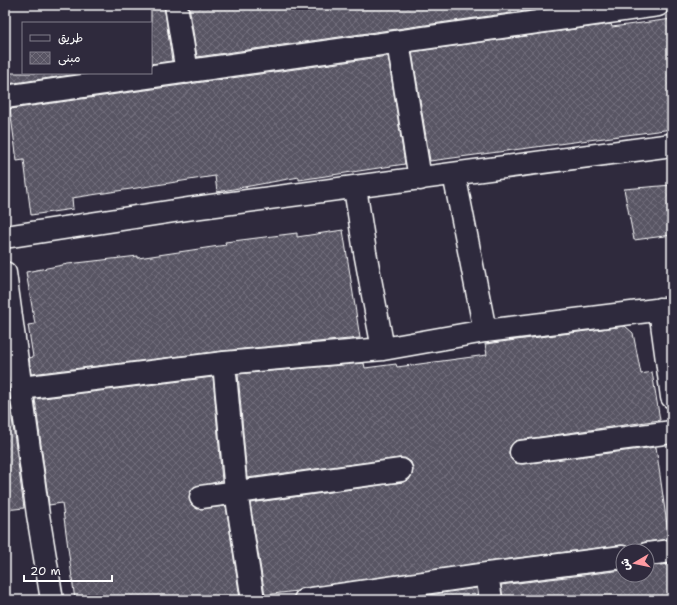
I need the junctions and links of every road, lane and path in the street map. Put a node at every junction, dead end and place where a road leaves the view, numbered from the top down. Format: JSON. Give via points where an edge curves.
{"nodes":[{"id":1,"x":176,"y":5,"type":"edge"},
{"id":2,"x":658,"y":5,"type":"edge"},
{"id":3,"x":612,"y":8,"type":"edge"},
{"id":4,"x":398,"y":42,"type":"junction"},
{"id":5,"x":187,"y":72,"type":"junction"},
{"id":6,"x":5,"y":98,"type":"edge"},
{"id":7,"x":672,"y":145,"type":"edge"},
{"id":8,"x":454,"y":174,"type":"junction"},
{"id":9,"x":420,"y":179,"type":"junction"},
{"id":10,"x":355,"y":188,"type":"junction"},
{"id":11,"x":5,"y":237,"type":"edge"},
{"id":12,"x":5,"y":273,"type":"edge"},
{"id":13,"x":666,"y":308,"type":"edge"},
{"id":14,"x":485,"y":331,"type":"junction"},
{"id":15,"x":383,"y":349,"type":"junction"},
{"id":16,"x":224,"y":363,"type":"junction"},
{"id":17,"x":20,"y":388,"type":"junction"},
{"id":18,"x":672,"y":397,"type":"edge"},
{"id":19,"x":672,"y":432,"type":"edge"},
{"id":20,"x":521,"y":452,"type":"dead end"},
{"id":21,"x":401,"y":470,"type":"dead end"},
{"id":22,"x":236,"y":492,"type":"junction"},
{"id":23,"x":200,"y":497,"type":"dead end"},
{"id":24,"x":672,"y":551,"type":"edge"},
{"id":25,"x":655,"y":553,"type":"edge"},
{"id":26,"x":615,"y":558,"type":"edge"},
{"id":27,"x":487,"y":574,"type":"junction"},
{"id":28,"x":52,"y":600,"type":"edge"},
{"id":29,"x":253,"y":600,"type":"edge"},
{"id":30,"x":305,"y":600,"type":"edge"},
{"id":31,"x":491,"y":600,"type":"edge"}],
"edges":[{"from":1,"to":5,"type":"street"},
{"from":2,"to":3,"type":"street"},
{"from":3,"to":4,"type":"street"},
{"from":4,"to":5,"type":"street"},
{"from":4,"to":9,"type":"street"},
{"from":5,"to":6,"type":"street"},
{"from":7,"to":8,"type":"street"},
{"from":8,"to":9,"type":"street"},
{"from":8,"to":14,"type":"street"},
{"from":9,"to":10,"type":"street"},
{"from":10,"to":11,"type":"street","via":[[194,208]]},
{"from":10,"to":15,"type":"street"},
{"from":12,"to":17,"type":"street"},
{"from":13,"to":14,"type":"street"},
{"from":13,"to":18,"type":"street"},
{"from":14,"to":15,"type":"street"},
{"from":15,"to":16,"type":"street"},
{"from":16,"to":17,"type":"street"},
{"from":16,"to":22,"type":"street"},
{"from":17,"to":28,"type":"street"},
{"from":19,"to":20,"type":"street"},
{"from":21,"to":22,"type":"street"},
{"from":22,"to":23,"type":"street"},
{"from":22,"to":29,"type":"street"},
{"from":24,"to":25,"type":"street"},
{"from":26,"to":27,"type":"street"},
{"from":27,"to":30,"type":"street"},
{"from":27,"to":31,"type":"street"}]}
